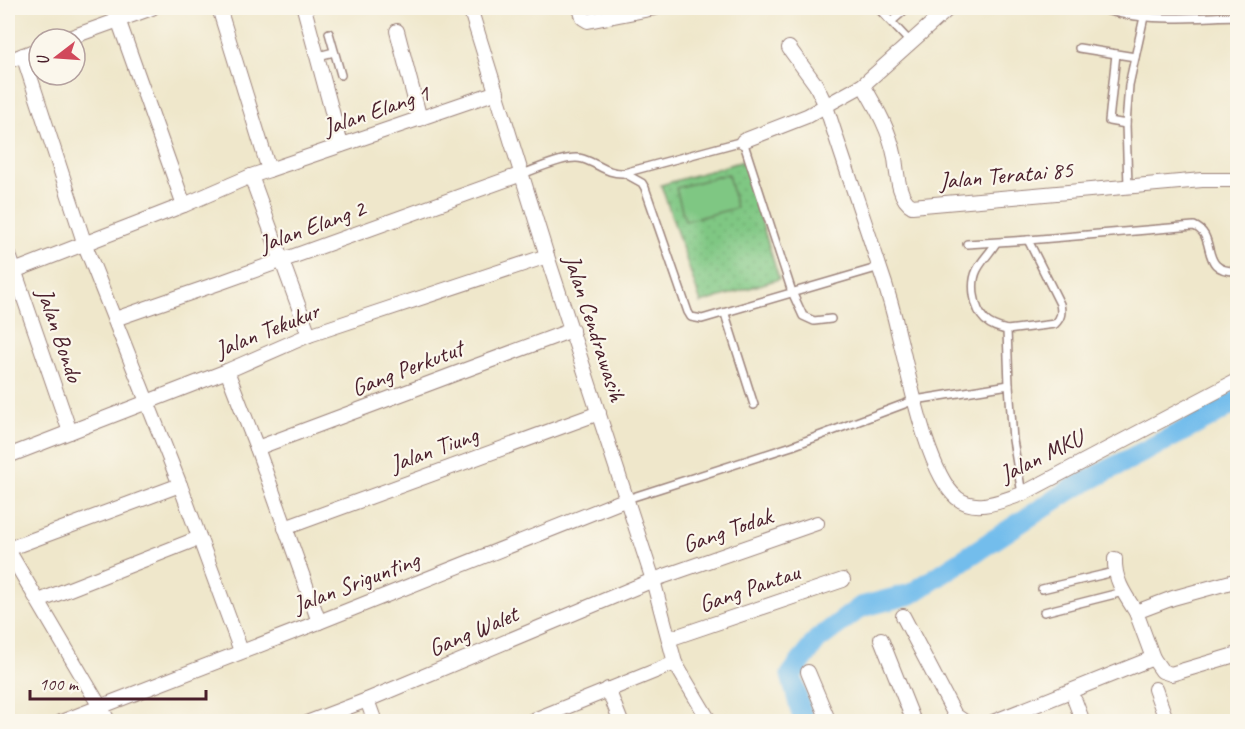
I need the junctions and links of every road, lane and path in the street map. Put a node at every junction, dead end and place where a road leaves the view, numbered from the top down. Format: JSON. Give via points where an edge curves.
{"nodes":[{"id":1,"x":152,"y":8,"type":"edge"},
{"id":2,"x":219,"y":8,"type":"edge"},
{"id":3,"x":304,"y":8,"type":"edge"},
{"id":4,"x":470,"y":8,"type":"edge"},
{"id":5,"x":580,"y":8,"type":"edge"},
{"id":6,"x":655,"y":8,"type":"edge"},
{"id":7,"x":878,"y":8,"type":"edge"},
{"id":8,"x":907,"y":8,"type":"edge"},
{"id":9,"x":949,"y":8,"type":"edge"},
{"id":10,"x":1099,"y":8,"type":"edge"},
{"id":11,"x":1171,"y":8,"type":"edge"},
{"id":12,"x":116,"y":14,"type":"edge"},
{"id":13,"x":1238,"y":16,"type":"edge"},
{"id":14,"x":1144,"y":17,"type":"junction"},
{"id":15,"x":1171,"y":17,"type":"junction"},
{"id":16,"x":892,"y":21,"type":"junction"},
{"id":17,"x":87,"y":28,"type":"edge"},
{"id":18,"x":397,"y":31,"type":"dead end"},
{"id":19,"x":329,"y":33,"type":"dead end"},
{"id":20,"x":910,"y":42,"type":"junction"},
{"id":21,"x":789,"y":48,"type":"dead end"},
{"id":22,"x":1079,"y":48,"type":"dead end"},
{"id":23,"x":334,"y":52,"type":"junction"},
{"id":24,"x":27,"y":53,"type":"edge"},
{"id":25,"x":1116,"y":54,"type":"junction"},
{"id":26,"x":22,"y":55,"type":"junction"},
{"id":27,"x":318,"y":56,"type":"junction"},
{"id":28,"x":1135,"y":57,"type":"junction"},
{"id":29,"x":8,"y":61,"type":"edge"},
{"id":30,"x":341,"y":75,"type":"dead end"},
{"id":31,"x":863,"y":85,"type":"junction"},
{"id":32,"x":497,"y":92,"type":"junction"},
{"id":33,"x":826,"y":106,"type":"junction"},
{"id":34,"x":420,"y":119,"type":"junction"},
{"id":35,"x":1126,"y":124,"type":"junction"},
{"id":36,"x":743,"y":141,"type":"junction"},
{"id":37,"x":341,"y":145,"type":"junction"},
{"id":38,"x":269,"y":170,"type":"junction"},
{"id":39,"x":624,"y":173,"type":"junction"},
{"id":40,"x":522,"y":174,"type":"junction"},
{"id":41,"x":251,"y":176,"type":"junction"},
{"id":42,"x":1238,"y":180,"type":"edge"},
{"id":43,"x":1128,"y":186,"type":"junction"},
{"id":44,"x":184,"y":205,"type":"junction"},
{"id":45,"x":1028,"y":240,"type":"junction"},
{"id":46,"x":996,"y":243,"type":"junction"},
{"id":47,"x":967,"y":244,"type":"dead end"},
{"id":48,"x":85,"y":245,"type":"junction"},
{"id":49,"x":8,"y":252,"type":"edge"},
{"id":50,"x":547,"y":256,"type":"junction"},
{"id":51,"x":281,"y":261,"type":"junction"},
{"id":52,"x":880,"y":267,"type":"junction"},
{"id":53,"x":14,"y":271,"type":"junction"},
{"id":54,"x":1238,"y":271,"type":"edge"},
{"id":55,"x":792,"y":292,"type":"junction"},
{"id":56,"x":726,"y":314,"type":"junction"},
{"id":57,"x":115,"y":319,"type":"junction"},
{"id":58,"x":831,"y":319,"type":"dead end"},
{"id":59,"x":572,"y":330,"type":"junction"},
{"id":60,"x":1007,"y":330,"type":"junction"},
{"id":61,"x":309,"y":335,"type":"junction"},
{"id":62,"x":227,"y":371,"type":"junction"},
{"id":63,"x":1238,"y":380,"type":"edge"},
{"id":64,"x":1009,"y":385,"type":"junction"},
{"id":65,"x":915,"y":400,"type":"junction"},
{"id":66,"x":147,"y":403,"type":"junction"},
{"id":67,"x":754,"y":405,"type":"dead end"},
{"id":68,"x":599,"y":413,"type":"junction"},
{"id":69,"x":70,"y":432,"type":"junction"},
{"id":70,"x":258,"y":448,"type":"junction"},
{"id":71,"x":8,"y":456,"type":"edge"},
{"id":72,"x":180,"y":485,"type":"junction"},
{"id":73,"x":1022,"y":494,"type":"junction"},
{"id":74,"x":627,"y":499,"type":"junction"},
{"id":75,"x":817,"y":523,"type":"dead end"},
{"id":76,"x":285,"y":528,"type":"junction"},
{"id":77,"x":199,"y":538,"type":"junction"},
{"id":78,"x":8,"y":550,"type":"edge"},
{"id":79,"x":1114,"y":566,"type":"joint"},
{"id":80,"x":652,"y":580,"type":"junction"},
{"id":81,"x":843,"y":580,"type":"dead end"},
{"id":82,"x":1238,"y":580,"type":"edge"},
{"id":83,"x":1042,"y":589,"type":"dead end"},
{"id":84,"x":1123,"y":592,"type":"junction"},
{"id":85,"x":39,"y":601,"type":"junction"},
{"id":86,"x":1044,"y":612,"type":"dead end"},
{"id":87,"x":1136,"y":612,"type":"junction"},
{"id":88,"x":903,"y":616,"type":"dead end"},
{"id":89,"x":320,"y":622,"type":"junction"},
{"id":90,"x":669,"y":639,"type":"junction"},
{"id":91,"x":881,"y":639,"type":"dead end"},
{"id":92,"x":241,"y":651,"type":"junction"},
{"id":93,"x":1238,"y":654,"type":"edge"},
{"id":94,"x":1153,"y":658,"type":"junction"},
{"id":95,"x":675,"y":663,"type":"junction"},
{"id":96,"x":808,"y":672,"type":"dead end"},
{"id":97,"x":608,"y":689,"type":"junction"},
{"id":98,"x":1155,"y":689,"type":"dead end"},
{"id":99,"x":367,"y":700,"type":"junction"},
{"id":100,"x":1075,"y":701,"type":"dead end"},
{"id":101,"x":100,"y":705,"type":"junction"},
{"id":102,"x":529,"y":721,"type":"edge"},
{"id":103,"x":61,"y":722,"type":"edge"},
{"id":104,"x":109,"y":722,"type":"edge"},
{"id":105,"x":309,"y":722,"type":"edge"},
{"id":106,"x":375,"y":722,"type":"edge"},
{"id":107,"x":621,"y":722,"type":"edge"},
{"id":108,"x":710,"y":722,"type":"edge"},
{"id":109,"x":829,"y":722,"type":"edge"},
{"id":110,"x":914,"y":722,"type":"edge"},
{"id":111,"x":965,"y":722,"type":"edge"},
{"id":112,"x":993,"y":722,"type":"edge"},
{"id":113,"x":1083,"y":722,"type":"edge"},
{"id":114,"x":1167,"y":722,"type":"edge"}],
"edges":[{"from":1,"to":12,"type":"street"},
{"from":2,"to":38,"type":"street"},
{"from":3,"to":27,"type":"street"},
{"from":4,"to":32,"type":"street","name":"Jalan Cendrawasih"},
{"from":5,"to":6,"type":"street","via":[[588,21]]},
{"from":7,"to":16,"type":"lane"},
{"from":8,"to":16,"type":"lane"},
{"from":9,"to":20,"type":"street"},
{"from":10,"to":14,"type":"lane"},
{"from":11,"to":15,"type":"lane"},
{"from":12,"to":17,"type":"street"},
{"from":12,"to":44,"type":"street"},
{"from":13,"to":15,"type":"lane"},
{"from":14,"to":15,"type":"lane"},
{"from":14,"to":28,"type":"lane"},
{"from":16,"to":20,"type":"lane"},
{"from":18,"to":34,"type":"street"},
{"from":19,"to":23,"type":"lane"},
{"from":20,"to":31,"type":"street"},
{"from":21,"to":33,"type":"street","name":"Jalan MKU"},
{"from":22,"to":25,"type":"lane"},
{"from":23,"to":27,"type":"lane"},
{"from":23,"to":30,"type":"lane"},
{"from":24,"to":26,"type":"street"},
{"from":25,"to":28,"type":"lane"},
{"from":25,"to":35,"type":"lane","via":[[1109,121]]},
{"from":26,"to":29,"type":"street"},
{"from":26,"to":48,"type":"street"},
{"from":27,"to":37,"type":"street"},
{"from":28,"to":35,"type":"lane"},
{"from":31,"to":33,"type":"street"},
{"from":31,"to":43,"type":"street","name":"Jalan Teratai 85","via":[[887,129],[904,199],[912,206]]},
{"from":32,"to":34,"type":"street","name":"Jalan Elang 1"},
{"from":32,"to":40,"type":"street","name":"Jalan Cendrawasih"},
{"from":33,"to":36,"type":"street"},
{"from":33,"to":52,"type":"street","name":"Jalan MKU"},
{"from":34,"to":37,"type":"street","name":"Jalan Elang 1"},
{"from":35,"to":43,"type":"lane"},
{"from":36,"to":39,"type":"lane"},
{"from":36,"to":55,"type":"lane"},
{"from":37,"to":38,"type":"street","name":"Jalan Elang 1"},
{"from":38,"to":41,"type":"street","name":"Jalan Elang 1"},
{"from":39,"to":40,"type":"lane","via":[[615,174],[577,158]]},
{"from":39,"to":56,"type":"lane","via":[[642,183],[650,197],[691,317]]},
{"from":40,"to":50,"type":"street","name":"Jalan Cendrawasih"},
{"from":40,"to":51,"type":"street","name":"Jalan Elang 2"},
{"from":41,"to":44,"type":"street","name":"Jalan Elang 1"},
{"from":41,"to":51,"type":"street"},
{"from":42,"to":43,"type":"street","name":"Jalan Teratai 85"},
{"from":44,"to":48,"type":"street","name":"Jalan Elang 1"},
{"from":45,"to":46,"type":"lane"},
{"from":45,"to":54,"type":"lane","via":[[1194,226],[1202,231],[1219,269]]},
{"from":45,"to":60,"type":"lane","via":[[1062,311],[1060,319],[1050,326]]},
{"from":46,"to":47,"type":"lane"},
{"from":46,"to":60,"type":"lane","via":[[976,271],[974,294],[985,320]]},
{"from":48,"to":53,"type":"street","name":"Jalan Elang 1"},
{"from":48,"to":57,"type":"street"},
{"from":49,"to":53,"type":"street","name":"Jalan Bondo"},
{"from":50,"to":59,"type":"street","name":"Jalan Cendrawasih"},
{"from":50,"to":61,"type":"street","name":"Jalan Tekukur"},
{"from":51,"to":57,"type":"street","name":"Jalan Elang 2"},
{"from":51,"to":61,"type":"street"},
{"from":52,"to":55,"type":"lane"},
{"from":52,"to":65,"type":"street","name":"Jalan MKU"},
{"from":53,"to":69,"type":"street","name":"Jalan Bondo"},
{"from":55,"to":56,"type":"lane"},
{"from":55,"to":58,"type":"lane","via":[[803,316],[814,321]]},
{"from":56,"to":67,"type":"lane"},
{"from":57,"to":66,"type":"street"},
{"from":59,"to":68,"type":"street","name":"Jalan Cendrawasih"},
{"from":59,"to":70,"type":"street","name":"Gang Perkutut"},
{"from":60,"to":64,"type":"lane"},
{"from":61,"to":62,"type":"street","name":"Jalan Tekukur"},
{"from":62,"to":66,"type":"street","name":"Jalan Tekukur"},
{"from":62,"to":70,"type":"street"},
{"from":63,"to":73,"type":"street","name":"Jalan MKU"},
{"from":64,"to":65,"type":"lane"},
{"from":64,"to":73,"type":"lane"},
{"from":65,"to":73,"type":"street","name":"Jalan MKU","via":[[938,470],[955,496],[972,506]]},
{"from":65,"to":74,"type":"lane","via":[[792,446]]},
{"from":66,"to":69,"type":"street","name":"Jalan Tekukur"},
{"from":66,"to":72,"type":"street"},
{"from":68,"to":74,"type":"street","name":"Jalan Cendrawasih"},
{"from":68,"to":76,"type":"street","name":"Jalan Tiung"},
{"from":69,"to":71,"type":"street","name":"Jalan Tekukur"},
{"from":70,"to":76,"type":"street"},
{"from":72,"to":77,"type":"street"},
{"from":72,"to":78,"type":"street"},
{"from":74,"to":80,"type":"street","name":"Jalan Cendrawasih"},
{"from":74,"to":89,"type":"street","name":"Jalan Srigunting"},
{"from":75,"to":80,"type":"street","name":"Gang Todak"},
{"from":76,"to":89,"type":"street"},
{"from":77,"to":85,"type":"street"},
{"from":77,"to":92,"type":"street"},
{"from":78,"to":85,"type":"street"},
{"from":79,"to":83,"type":"lane"},
{"from":79,"to":84,"type":"street"},
{"from":80,"to":90,"type":"street","name":"Jalan Cendrawasih"},
{"from":80,"to":99,"type":"street","name":"Gang Walet"},
{"from":81,"to":90,"type":"street","name":"Gang Pantau"},
{"from":82,"to":87,"type":"street"},
{"from":84,"to":86,"type":"lane"},
{"from":84,"to":87,"type":"street"},
{"from":85,"to":101,"type":"street"},
{"from":87,"to":94,"type":"street"},
{"from":88,"to":111,"type":"street","via":[[955,714]]},
{"from":89,"to":92,"type":"street","name":"Jalan Srigunting"},
{"from":90,"to":95,"type":"street","name":"Jalan Cendrawasih"},
{"from":91,"to":110,"type":"street"},
{"from":92,"to":101,"type":"street","name":"Jalan Srigunting"},
{"from":93,"to":94,"type":"street","via":[[1171,674],[1162,671]]},
{"from":94,"to":112,"type":"street"},
{"from":95,"to":97,"type":"street"},
{"from":95,"to":108,"type":"street","name":"Jalan Cendrawasih"},
{"from":96,"to":109,"type":"street"},
{"from":97,"to":102,"type":"street"},
{"from":97,"to":107,"type":"street"},
{"from":98,"to":114,"type":"street"},
{"from":99,"to":105,"type":"street","name":"Gang Walet"},
{"from":99,"to":106,"type":"street"},
{"from":100,"to":113,"type":"street"},
{"from":101,"to":103,"type":"street","name":"Jalan Srigunting"},
{"from":101,"to":104,"type":"street"}]}
